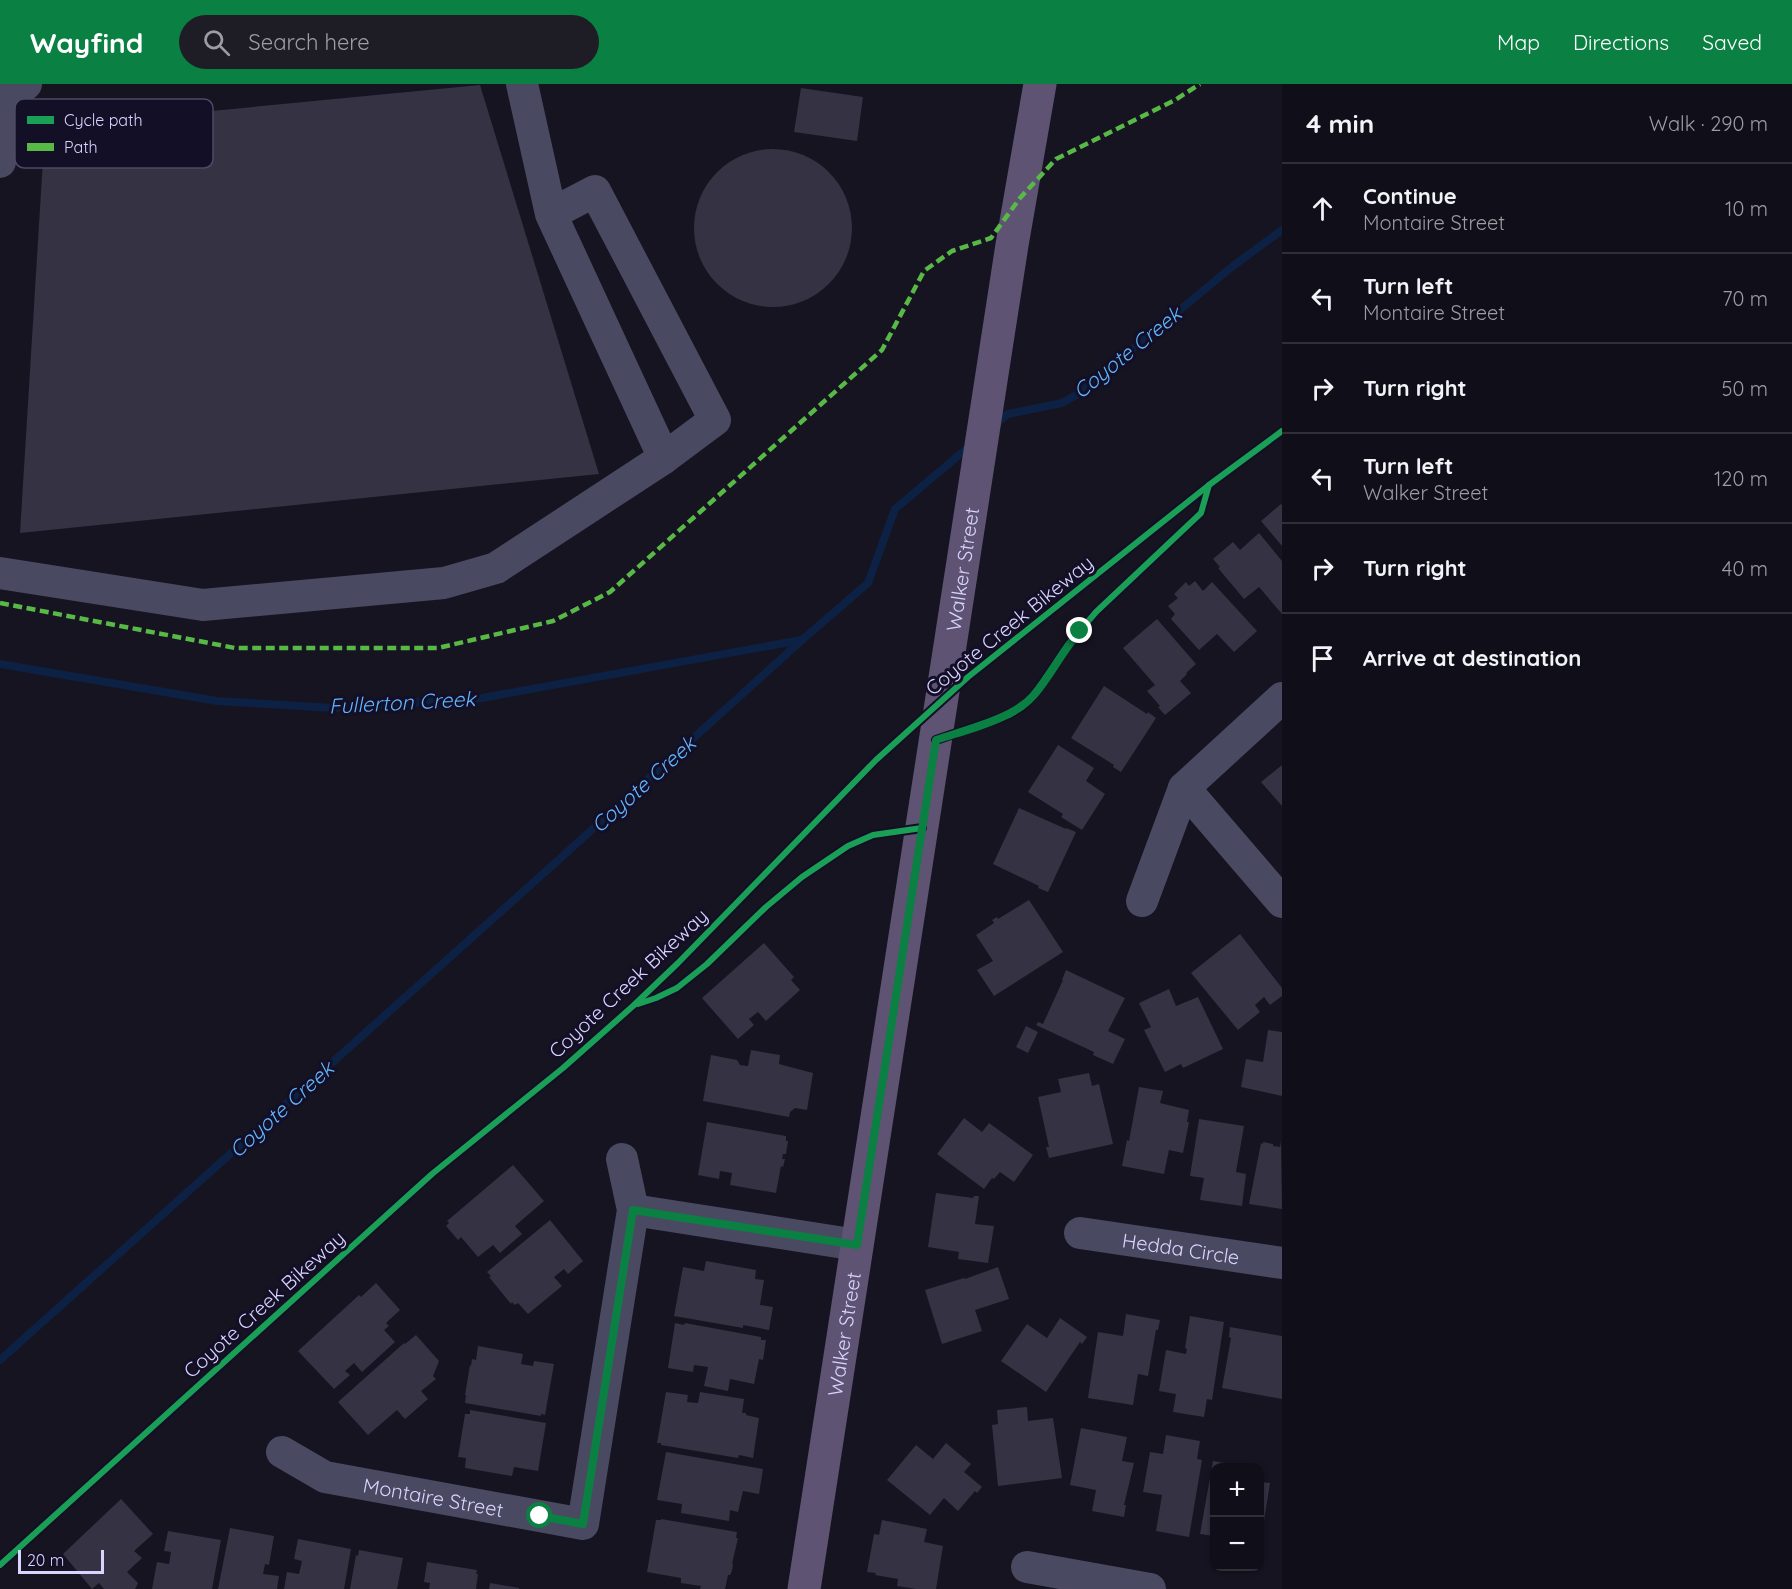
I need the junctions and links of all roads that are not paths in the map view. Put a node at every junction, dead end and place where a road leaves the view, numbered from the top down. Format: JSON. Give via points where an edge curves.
{"nodes":[{"id":1,"x":26,"y":84,"type":"edge"},
{"id":2,"x":522,"y":84,"type":"edge"},
{"id":3,"x":1040,"y":84,"type":"edge"},
{"id":4,"x":0,"y":162,"type":"edge"},
{"id":5,"x":551,"y":214,"type":"junction"},
{"id":6,"x":664,"y":458,"type":"junction"},
{"id":7,"x":0,"y":573,"type":"edge"},
{"id":8,"x":1282,"y":698,"type":"edge"},
{"id":9,"x":1184,"y":788,"type":"junction"},
{"id":10,"x":1142,"y":901,"type":"dead end"},
{"id":11,"x":1282,"y":902,"type":"edge"},
{"id":12,"x":622,"y":1159,"type":"dead end"},
{"id":13,"x":633,"y":1210,"type":"junction"},
{"id":14,"x":1080,"y":1233,"type":"dead end"},
{"id":15,"x":857,"y":1245,"type":"junction"},
{"id":16,"x":1282,"y":1263,"type":"edge"},
{"id":17,"x":282,"y":1452,"type":"dead end"},
{"id":18,"x":1027,"y":1567,"type":"dead end"},
{"id":19,"x":804,"y":1589,"type":"edge"},
{"id":20,"x":1150,"y":1589,"type":"edge"}],
"edges":[{"from":1,"to":4,"type":"street","via":[[9,102]]},
{"from":2,"to":5,"type":"street"},
{"from":3,"to":15,"type":"main road","name":"Walker Street"},
{"from":5,"to":6,"type":"street"},
{"from":5,"to":6,"type":"street","via":[[595,191],[715,420]]},
{"from":6,"to":7,"type":"street","via":[[496,568],[444,583],[203,605]]},
{"from":8,"to":9,"type":"street"},
{"from":9,"to":10,"type":"street"},
{"from":9,"to":11,"type":"street"},
{"from":12,"to":13,"type":"street","name":"Montaire Street"},
{"from":13,"to":15,"type":"street"},
{"from":13,"to":17,"type":"street","name":"Montaire Street","via":[[583,1524],[325,1477]]},
{"from":14,"to":16,"type":"street","name":"Hedda Circle"},
{"from":15,"to":19,"type":"main road","name":"Walker Street"},
{"from":18,"to":20,"type":"street"}]}
